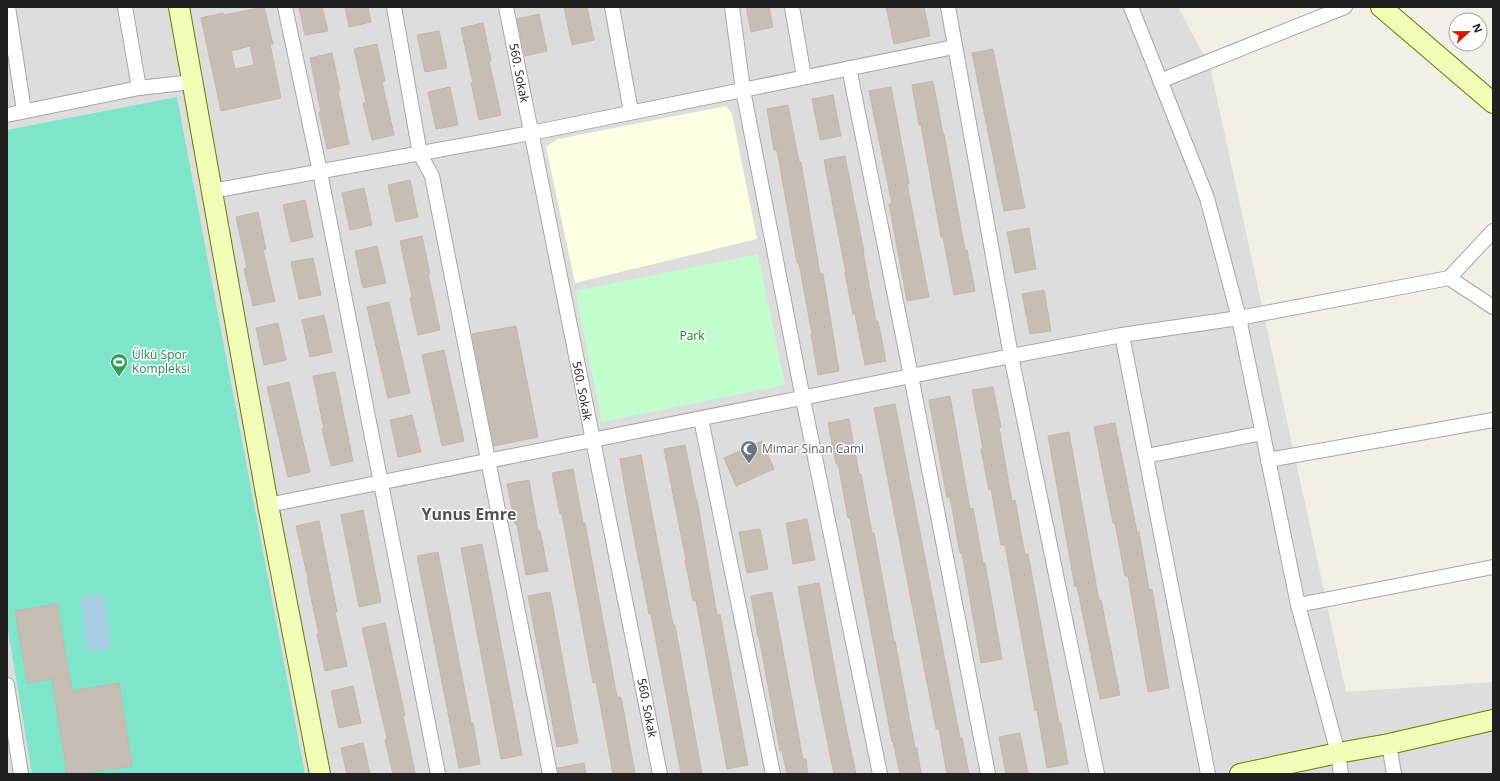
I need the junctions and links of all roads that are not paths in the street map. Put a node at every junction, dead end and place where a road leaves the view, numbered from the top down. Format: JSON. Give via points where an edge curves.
{"nodes":[{"id":1,"x":8,"y":7,"type":"edge"},
{"id":2,"x":126,"y":7,"type":"edge"},
{"id":3,"x":179,"y":7,"type":"edge"},
{"id":4,"x":285,"y":7,"type":"edge"},
{"id":5,"x":394,"y":7,"type":"edge"},
{"id":6,"x":506,"y":7,"type":"edge"},
{"id":7,"x":612,"y":7,"type":"edge"},
{"id":8,"x":732,"y":7,"type":"edge"},
{"id":9,"x":792,"y":7,"type":"edge"},
{"id":10,"x":948,"y":7,"type":"edge"},
{"id":11,"x":1131,"y":7,"type":"edge"},
{"id":12,"x":1345,"y":7,"type":"edge"},
{"id":13,"x":1381,"y":7,"type":"edge"},
{"id":14,"x":954,"y":47,"type":"junction"},
{"id":15,"x":849,"y":68,"type":"junction"},
{"id":16,"x":804,"y":77,"type":"junction"},
{"id":17,"x":1160,"y":81,"type":"junction"},
{"id":18,"x":192,"y":82,"type":"junction"},
{"id":19,"x":139,"y":88,"type":"junction"},
{"id":20,"x":744,"y":90,"type":"junction"},
{"id":21,"x":1493,"y":103,"type":"edge"},
{"id":22,"x":24,"y":111,"type":"junction"},
{"id":23,"x":631,"y":112,"type":"junction"},
{"id":24,"x":7,"y":115,"type":"edge"},
{"id":25,"x":531,"y":133,"type":"junction"},
{"id":26,"x":420,"y":154,"type":"junction"},
{"id":27,"x":320,"y":172,"type":"junction"},
{"id":28,"x":212,"y":191,"type":"junction"},
{"id":29,"x":1493,"y":231,"type":"edge"},
{"id":30,"x":1449,"y":278,"type":"junction"},
{"id":31,"x":1493,"y":308,"type":"edge"},
{"id":32,"x":1239,"y":318,"type":"junction"},
{"id":33,"x":1122,"y":335,"type":"junction"},
{"id":34,"x":1011,"y":356,"type":"junction"},
{"id":35,"x":911,"y":376,"type":"junction"},
{"id":36,"x":803,"y":399,"type":"junction"},
{"id":37,"x":701,"y":419,"type":"junction"},
{"id":38,"x":1493,"y":420,"type":"edge"},
{"id":39,"x":1263,"y":434,"type":"junction"},
{"id":40,"x":592,"y":440,"type":"junction"},
{"id":41,"x":1146,"y":456,"type":"junction"},
{"id":42,"x":1268,"y":460,"type":"junction"},
{"id":43,"x":489,"y":461,"type":"junction"},
{"id":44,"x":380,"y":482,"type":"junction"},
{"id":45,"x":268,"y":505,"type":"junction"},
{"id":46,"x":1493,"y":567,"type":"edge"},
{"id":47,"x":1298,"y":605,"type":"junction"},
{"id":48,"x":7,"y":685,"type":"edge"},
{"id":49,"x":1493,"y":720,"type":"edge"},
{"id":50,"x":1388,"y":744,"type":"junction"},
{"id":51,"x":1338,"y":753,"type":"junction"},
{"id":52,"x":21,"y":774,"type":"edge"},
{"id":53,"x":320,"y":774,"type":"edge"},
{"id":54,"x":438,"y":774,"type":"edge"},
{"id":55,"x":550,"y":774,"type":"edge"},
{"id":56,"x":660,"y":774,"type":"edge"},
{"id":57,"x":773,"y":774,"type":"edge"},
{"id":58,"x":880,"y":774,"type":"edge"},
{"id":59,"x":988,"y":774,"type":"edge"},
{"id":60,"x":1098,"y":774,"type":"edge"},
{"id":61,"x":1208,"y":774,"type":"edge"},
{"id":62,"x":1240,"y":774,"type":"edge"},
{"id":63,"x":1341,"y":774,"type":"edge"},
{"id":64,"x":1394,"y":774,"type":"edge"}],
"edges":[{"from":1,"to":22,"type":"street"},
{"from":2,"to":19,"type":"street"},
{"from":3,"to":18,"type":"street"},
{"from":4,"to":27,"type":"street"},
{"from":5,"to":26,"type":"street"},
{"from":6,"to":25,"type":"street","name":"560. Sokak"},
{"from":7,"to":23,"type":"street"},
{"from":8,"to":20,"type":"street"},
{"from":9,"to":16,"type":"street"},
{"from":10,"to":14,"type":"street"},
{"from":11,"to":17,"type":"street"},
{"from":12,"to":17,"type":"street"},
{"from":13,"to":21,"type":"street"},
{"from":14,"to":15,"type":"street"},
{"from":14,"to":34,"type":"street"},
{"from":15,"to":16,"type":"street"},
{"from":15,"to":35,"type":"street"},
{"from":16,"to":20,"type":"street"},
{"from":17,"to":32,"type":"street","via":[[1207,198]]},
{"from":18,"to":19,"type":"street"},
{"from":18,"to":28,"type":"street"},
{"from":19,"to":22,"type":"street"},
{"from":20,"to":23,"type":"street"},
{"from":20,"to":36,"type":"street"},
{"from":22,"to":24,"type":"street"},
{"from":23,"to":25,"type":"street"},
{"from":25,"to":26,"type":"street"},
{"from":25,"to":40,"type":"street","name":"560. Sokak"},
{"from":26,"to":27,"type":"street"},
{"from":26,"to":43,"type":"street","via":[[432,176]]},
{"from":27,"to":28,"type":"street"},
{"from":27,"to":44,"type":"street"},
{"from":28,"to":45,"type":"street"},
{"from":29,"to":30,"type":"street"},
{"from":30,"to":31,"type":"street"},
{"from":30,"to":32,"type":"street"},
{"from":32,"to":33,"type":"street"},
{"from":32,"to":39,"type":"street"},
{"from":33,"to":34,"type":"street"},
{"from":33,"to":41,"type":"street"},
{"from":34,"to":35,"type":"street"},
{"from":34,"to":60,"type":"street"},
{"from":35,"to":36,"type":"street"},
{"from":35,"to":59,"type":"street"},
{"from":36,"to":37,"type":"street"},
{"from":36,"to":58,"type":"street"},
{"from":37,"to":40,"type":"street"},
{"from":37,"to":57,"type":"street"},
{"from":38,"to":42,"type":"street"},
{"from":39,"to":41,"type":"street"},
{"from":39,"to":42,"type":"street"},
{"from":40,"to":43,"type":"street"},
{"from":40,"to":56,"type":"street","name":"560. Sokak"},
{"from":41,"to":61,"type":"street"},
{"from":42,"to":47,"type":"street"},
{"from":43,"to":44,"type":"street"},
{"from":43,"to":55,"type":"street"},
{"from":44,"to":45,"type":"street"},
{"from":44,"to":54,"type":"street"},
{"from":45,"to":53,"type":"street"},
{"from":46,"to":47,"type":"street"},
{"from":47,"to":51,"type":"street"},
{"from":48,"to":52,"type":"street"},
{"from":49,"to":50,"type":"street"},
{"from":50,"to":51,"type":"street"},
{"from":50,"to":64,"type":"street"},
{"from":51,"to":62,"type":"street"},
{"from":51,"to":63,"type":"street"}]}
